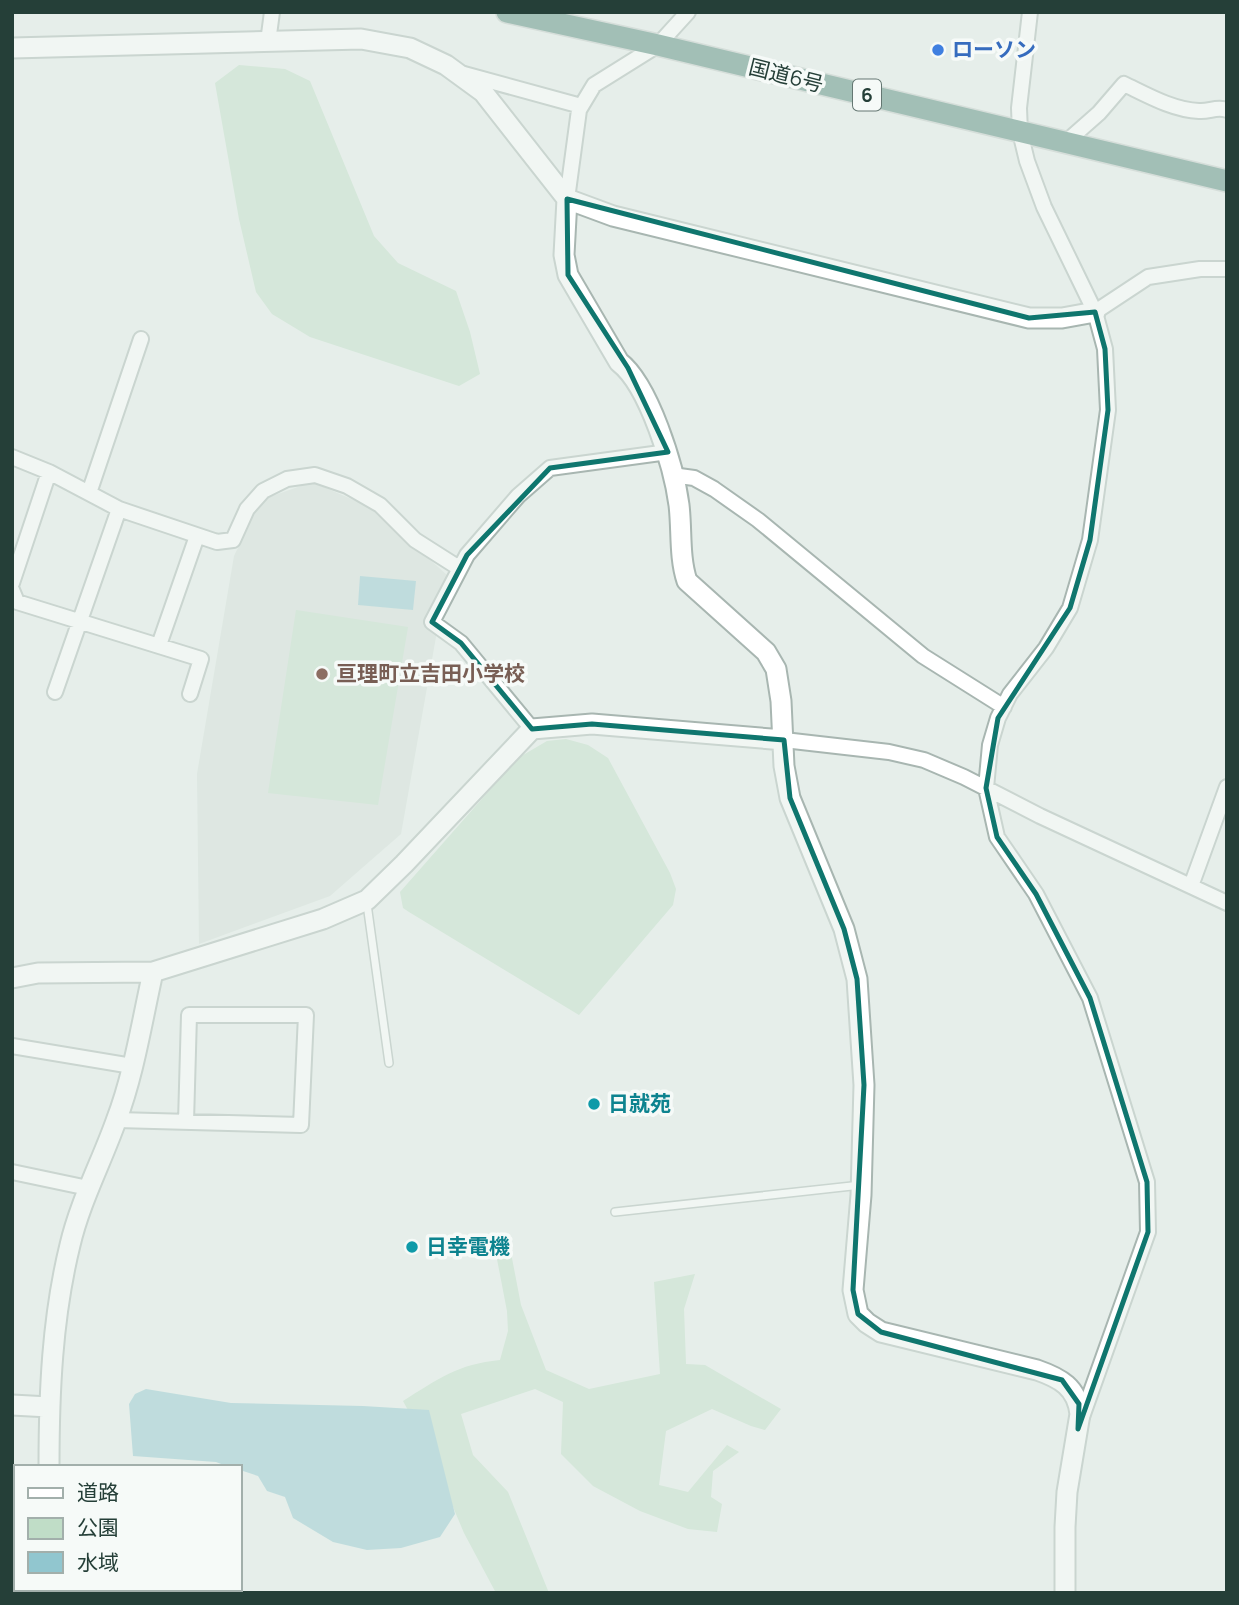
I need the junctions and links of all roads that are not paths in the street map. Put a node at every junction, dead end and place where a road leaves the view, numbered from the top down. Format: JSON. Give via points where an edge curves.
{"nodes":[{"id":1,"x":272,"y":12,"type":"edge"},
{"id":2,"x":507,"y":12,"type":"edge"},
{"id":3,"x":688,"y":12,"type":"edge"},
{"id":4,"x":1030,"y":12,"type":"edge"},
{"id":5,"x":548,"y":17,"type":"edge"},
{"id":6,"x":268,"y":42,"type":"junction"},
{"id":7,"x":658,"y":45,"type":"junction"},
{"id":8,"x":12,"y":48,"type":"edge"},
{"id":9,"x":457,"y":72,"type":"junction"},
{"id":10,"x":581,"y":106,"type":"junction"},
{"id":11,"x":1227,"y":110,"type":"edge"},
{"id":12,"x":1020,"y":132,"type":"junction"},
{"id":13,"x":1065,"y":143,"type":"junction"},
{"id":14,"x":1227,"y":181,"type":"edge"},
{"id":15,"x":567,"y":200,"type":"junction"},
{"id":16,"x":1227,"y":270,"type":"edge"},
{"id":17,"x":1095,"y":312,"type":"junction"},
{"id":18,"x":141,"y":339,"type":"dead end"},
{"id":19,"x":668,"y":452,"type":"junction"},
{"id":20,"x":12,"y":457,"type":"edge"},
{"id":21,"x":49,"y":472,"type":"junction"},
{"id":22,"x":673,"y":475,"type":"junction"},
{"id":23,"x":89,"y":493,"type":"junction"},
{"id":24,"x":119,"y":509,"type":"junction"},
{"id":25,"x":197,"y":536,"type":"junction"},
{"id":26,"x":459,"y":568,"type":"junction"},
{"id":27,"x":12,"y":583,"type":"edge"},
{"id":28,"x":12,"y":590,"type":"edge"},
{"id":29,"x":80,"y":620,"type":"junction"},
{"id":30,"x":159,"y":645,"type":"junction"},
{"id":31,"x":55,"y":692,"type":"dead end"},
{"id":32,"x":190,"y":694,"type":"dead end"},
{"id":33,"x":1004,"y":707,"type":"junction"},
{"id":34,"x":532,"y":729,"type":"junction"},
{"id":35,"x":784,"y":740,"type":"junction"},
{"id":36,"x":1227,"y":787,"type":"edge"},
{"id":37,"x":986,"y":788,"type":"junction"},
{"id":38,"x":1191,"y":886,"type":"junction"},
{"id":39,"x":367,"y":900,"type":"junction"},
{"id":40,"x":1227,"y":904,"type":"edge"},
{"id":41,"x":153,"y":972,"type":"junction"},
{"id":42,"x":12,"y":978,"type":"edge"},
{"id":43,"x":12,"y":1046,"type":"edge"},
{"id":44,"x":388,"y":1063,"type":"dead end"},
{"id":45,"x":132,"y":1066,"type":"junction"},
{"id":46,"x":117,"y":1120,"type":"junction"},
{"id":47,"x":186,"y":1122,"type":"junction"},
{"id":48,"x":12,"y":1172,"type":"edge"},
{"id":49,"x":861,"y":1185,"type":"junction"},
{"id":50,"x":88,"y":1188,"type":"junction"},
{"id":51,"x":615,"y":1213,"type":"dead end"},
{"id":52,"x":12,"y":1405,"type":"edge"},
{"id":53,"x":49,"y":1407,"type":"junction"},
{"id":54,"x":1078,"y":1429,"type":"junction"},
{"id":55,"x":49,"y":1465,"type":"edge"},
{"id":56,"x":1065,"y":1593,"type":"edge"}],
"edges":[{"from":1,"to":6,"type":"street"},
{"from":2,"to":5,"type":"highway","name":"国道6号","number":"6"},
{"from":3,"to":7,"type":"street"},
{"from":4,"to":12,"type":"street","via":[[1018,108]]},
{"from":5,"to":7,"type":"highway","name":"国道6号","number":"6"},
{"from":6,"to":8,"type":"street"},
{"from":6,"to":9,"type":"street","via":[[388,42],[425,54]]},
{"from":7,"to":10,"type":"street","via":[[594,85]]},
{"from":7,"to":12,"type":"highway","name":"国道6号","number":"6"},
{"from":9,"to":10,"type":"street"},
{"from":9,"to":15,"type":"street","via":[[483,92]]},
{"from":10,"to":15,"type":"street"},
{"from":11,"to":13,"type":"street","via":[[1199,111],[1162,102],[1124,84]]},
{"from":12,"to":13,"type":"highway","name":"国道6号","number":"6"},
{"from":12,"to":17,"type":"street","via":[[1044,206]]},
{"from":13,"to":14,"type":"highway","name":"国道6号","number":"6"},
{"from":15,"to":17,"type":"street","via":[[613,216],[1029,318]]},
{"from":15,"to":19,"type":"street","via":[[564,255],[568,275],[619,362],[628,368]]},
{"from":16,"to":17,"type":"street","via":[[1148,277]]},
{"from":17,"to":33,"type":"street","via":[[1105,349],[1108,410],[1090,540],[1070,608]]},
{"from":18,"to":23,"type":"street"},
{"from":19,"to":22,"type":"street"},
{"from":19,"to":26,"type":"street","via":[[550,468],[518,496]]},
{"from":20,"to":21,"type":"street"},
{"from":21,"to":23,"type":"street"},
{"from":21,"to":27,"type":"street"},
{"from":22,"to":33,"type":"street","via":[[694,478],[714,489],[923,656]]},
{"from":22,"to":35,"type":"street","via":[[687,581],[766,652],[776,669]]},
{"from":23,"to":24,"type":"street"},
{"from":24,"to":25,"type":"street"},
{"from":24,"to":29,"type":"street"},
{"from":25,"to":26,"type":"street","via":[[217,542],[233,540],[247,509],[263,491],[287,479],[315,475],[380,505],[415,540]]},
{"from":25,"to":30,"type":"street"},
{"from":26,"to":34,"type":"street","via":[[432,622],[461,643]]},
{"from":28,"to":29,"type":"street","via":[[17,602]]},
{"from":29,"to":30,"type":"street"},
{"from":29,"to":31,"type":"street"},
{"from":30,"to":32,"type":"street","via":[[201,659]]},
{"from":33,"to":37,"type":"street","via":[[990,745]]},
{"from":34,"to":35,"type":"street","via":[[592,724]]},
{"from":34,"to":39,"type":"street"},
{"from":35,"to":37,"type":"street","via":[[924,760]]},
{"from":35,"to":49,"type":"street","via":[[790,798],[844,929],[857,979],[864,1085]]},
{"from":36,"to":38,"type":"street"},
{"from":37,"to":38,"type":"street"},
{"from":37,"to":54,"type":"street","via":[[997,837],[1036,894],[1090,998],[1147,1182],[1148,1232]]},
{"from":38,"to":40,"type":"street"},
{"from":39,"to":41,"type":"street","via":[[323,919]]},
{"from":39,"to":44,"type":"lane"},
{"from":41,"to":42,"type":"street","via":[[38,973]]},
{"from":41,"to":45,"type":"street"},
{"from":43,"to":45,"type":"street"},
{"from":45,"to":46,"type":"street"},
{"from":46,"to":47,"type":"street"},
{"from":46,"to":50,"type":"street"},
{"from":47,"to":47,"type":"street","via":[[301,1125],[306,1015],[189,1014]]},
{"from":48,"to":50,"type":"street"},
{"from":49,"to":51,"type":"lane"},
{"from":49,"to":54,"type":"street","via":[[853,1290],[858,1314],[881,1332],[1055,1376],[1069,1386],[1079,1404]]},
{"from":50,"to":53,"type":"street","via":[[58,1300]]},
{"from":52,"to":53,"type":"street"},
{"from":53,"to":55,"type":"street"},
{"from":54,"to":56,"type":"street","via":[[1067,1492]]}]}
